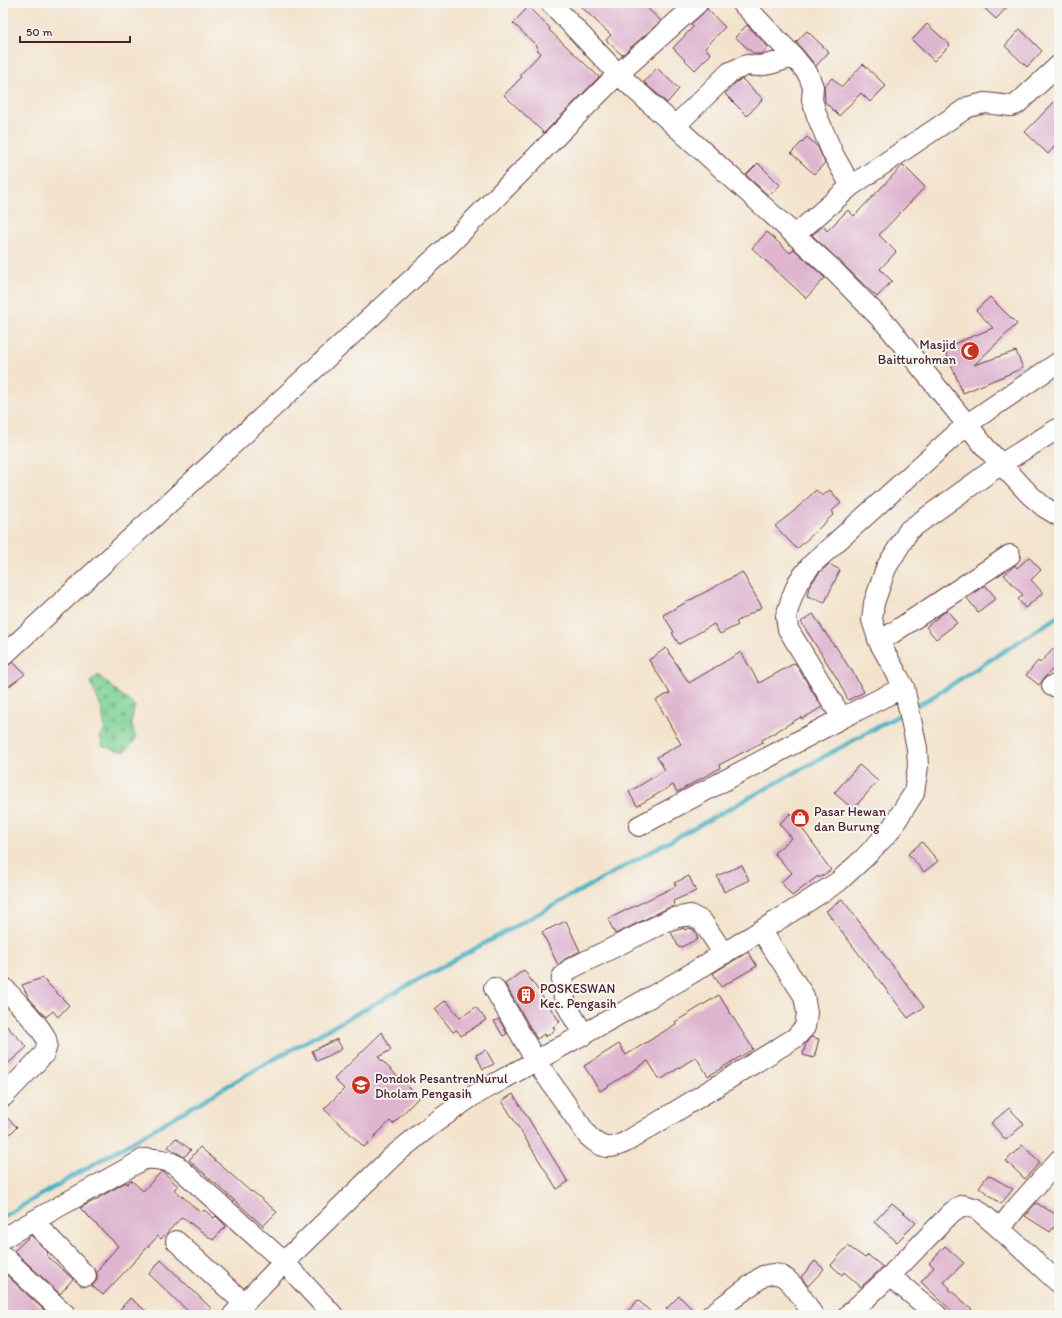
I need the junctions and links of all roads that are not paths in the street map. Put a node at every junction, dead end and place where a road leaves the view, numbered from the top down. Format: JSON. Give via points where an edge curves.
{"nodes":[{"id":1,"x":551,"y":3,"type":"edge"},
{"id":2,"x":698,"y":3,"type":"edge"},
{"id":3,"x":742,"y":3,"type":"edge"},
{"id":4,"x":794,"y":57,"type":"junction"},
{"id":5,"x":1059,"y":65,"type":"edge"},
{"id":6,"x":618,"y":74,"type":"junction"},
{"id":7,"x":675,"y":126,"type":"junction"},
{"id":8,"x":851,"y":186,"type":"junction"},
{"id":9,"x":795,"y":235,"type":"junction"},
{"id":10,"x":1059,"y":362,"type":"edge"},
{"id":11,"x":966,"y":425,"type":"junction"},
{"id":12,"x":1059,"y":428,"type":"edge"},
{"id":13,"x":1001,"y":464,"type":"junction"},
{"id":14,"x":1059,"y":516,"type":"edge"},
{"id":15,"x":1010,"y":555,"type":"dead end"},
{"id":16,"x":879,"y":642,"type":"junction"},
{"id":17,"x":3,"y":656,"type":"edge"},
{"id":18,"x":904,"y":687,"type":"junction"},
{"id":19,"x":842,"y":718,"type":"junction"},
{"id":20,"x":639,"y":826,"type":"dead end"},
{"id":21,"x":761,"y":930,"type":"junction"},
{"id":22,"x":724,"y":954,"type":"junction"},
{"id":23,"x":3,"y":987,"type":"edge"},
{"id":24,"x":494,"y":988,"type":"dead end"},
{"id":25,"x":584,"y":1035,"type":"junction"},
{"id":26,"x":536,"y":1061,"type":"junction"},
{"id":27,"x":3,"y":1097,"type":"edge"},
{"id":28,"x":1059,"y":1160,"type":"edge"},
{"id":29,"x":34,"y":1222,"type":"junction"},
{"id":30,"x":1000,"y":1229,"type":"junction"},
{"id":31,"x":3,"y":1238,"type":"edge"},
{"id":32,"x":176,"y":1240,"type":"dead end"},
{"id":33,"x":3,"y":1256,"type":"edge"},
{"id":34,"x":284,"y":1262,"type":"junction"},
{"id":35,"x":86,"y":1276,"type":"dead end"},
{"id":36,"x":890,"y":1276,"type":"junction"},
{"id":37,"x":1059,"y":1283,"type":"edge"},
{"id":38,"x":239,"y":1309,"type":"edge"},
{"id":39,"x":66,"y":1315,"type":"edge"},
{"id":40,"x":333,"y":1315,"type":"edge"},
{"id":41,"x":711,"y":1315,"type":"edge"},
{"id":42,"x":813,"y":1315,"type":"edge"},
{"id":43,"x":848,"y":1315,"type":"edge"},
{"id":44,"x":937,"y":1315,"type":"edge"}],
"edges":[{"from":1,"to":6,"type":"street"},
{"from":2,"to":6,"type":"street"},
{"from":3,"to":4,"type":"street"},
{"from":4,"to":7,"type":"street","via":[[770,64],[747,65],[730,72]]},
{"from":4,"to":8,"type":"street","via":[[808,74],[813,87],[812,100],[817,116],[833,154]]},
{"from":5,"to":8,"type":"street","via":[[1017,104],[1011,106],[985,103],[968,107]]},
{"from":6,"to":7,"type":"street"},
{"from":6,"to":17,"type":"street","via":[[448,246]]},
{"from":7,"to":9,"type":"street"},
{"from":8,"to":9,"type":"street"},
{"from":9,"to":11,"type":"street","via":[[886,324]]},
{"from":10,"to":11,"type":"street"},
{"from":11,"to":13,"type":"street"},
{"from":11,"to":19,"type":"street","via":[[811,565],[798,582],[786,616],[788,629]]},
{"from":12,"to":13,"type":"street"},
{"from":13,"to":14,"type":"street","via":[[1030,495]]},
{"from":13,"to":16,"type":"street","via":[[909,530],[886,568],[874,603],[872,620]]},
{"from":15,"to":16,"type":"street"},
{"from":16,"to":18,"type":"street"},
{"from":18,"to":19,"type":"street"},
{"from":18,"to":21,"type":"street","via":[[917,748],[918,766],[914,793],[889,832],[838,882]]},
{"from":19,"to":20,"type":"street"},
{"from":21,"to":22,"type":"street"},
{"from":21,"to":26,"type":"street","via":[[804,996],[807,1013],[805,1027],[796,1038],[626,1142],[606,1148],[588,1136]]},
{"from":22,"to":25,"type":"street"},
{"from":22,"to":25,"type":"street","via":[[702,921],[690,916],[673,918],[570,969],[562,977],[563,998]]},
{"from":23,"to":27,"type":"street","via":[[47,1040],[44,1054]]},
{"from":24,"to":26,"type":"street"},
{"from":25,"to":26,"type":"street"},
{"from":26,"to":34,"type":"street","via":[[471,1097],[430,1126],[393,1156]]},
{"from":28,"to":30,"type":"street"},
{"from":29,"to":31,"type":"street"},
{"from":29,"to":34,"type":"street","via":[[144,1159],[156,1158],[176,1164]]},
{"from":29,"to":35,"type":"street"},
{"from":30,"to":36,"type":"street","via":[[977,1209],[963,1205],[952,1212]]},
{"from":30,"to":37,"type":"street"},
{"from":32,"to":38,"type":"street"},
{"from":33,"to":39,"type":"street"},
{"from":34,"to":38,"type":"street"},
{"from":34,"to":40,"type":"street"},
{"from":36,"to":43,"type":"street"},
{"from":36,"to":44,"type":"street"},
{"from":41,"to":42,"type":"street","via":[[763,1276],[773,1274],[787,1279]]}]}
